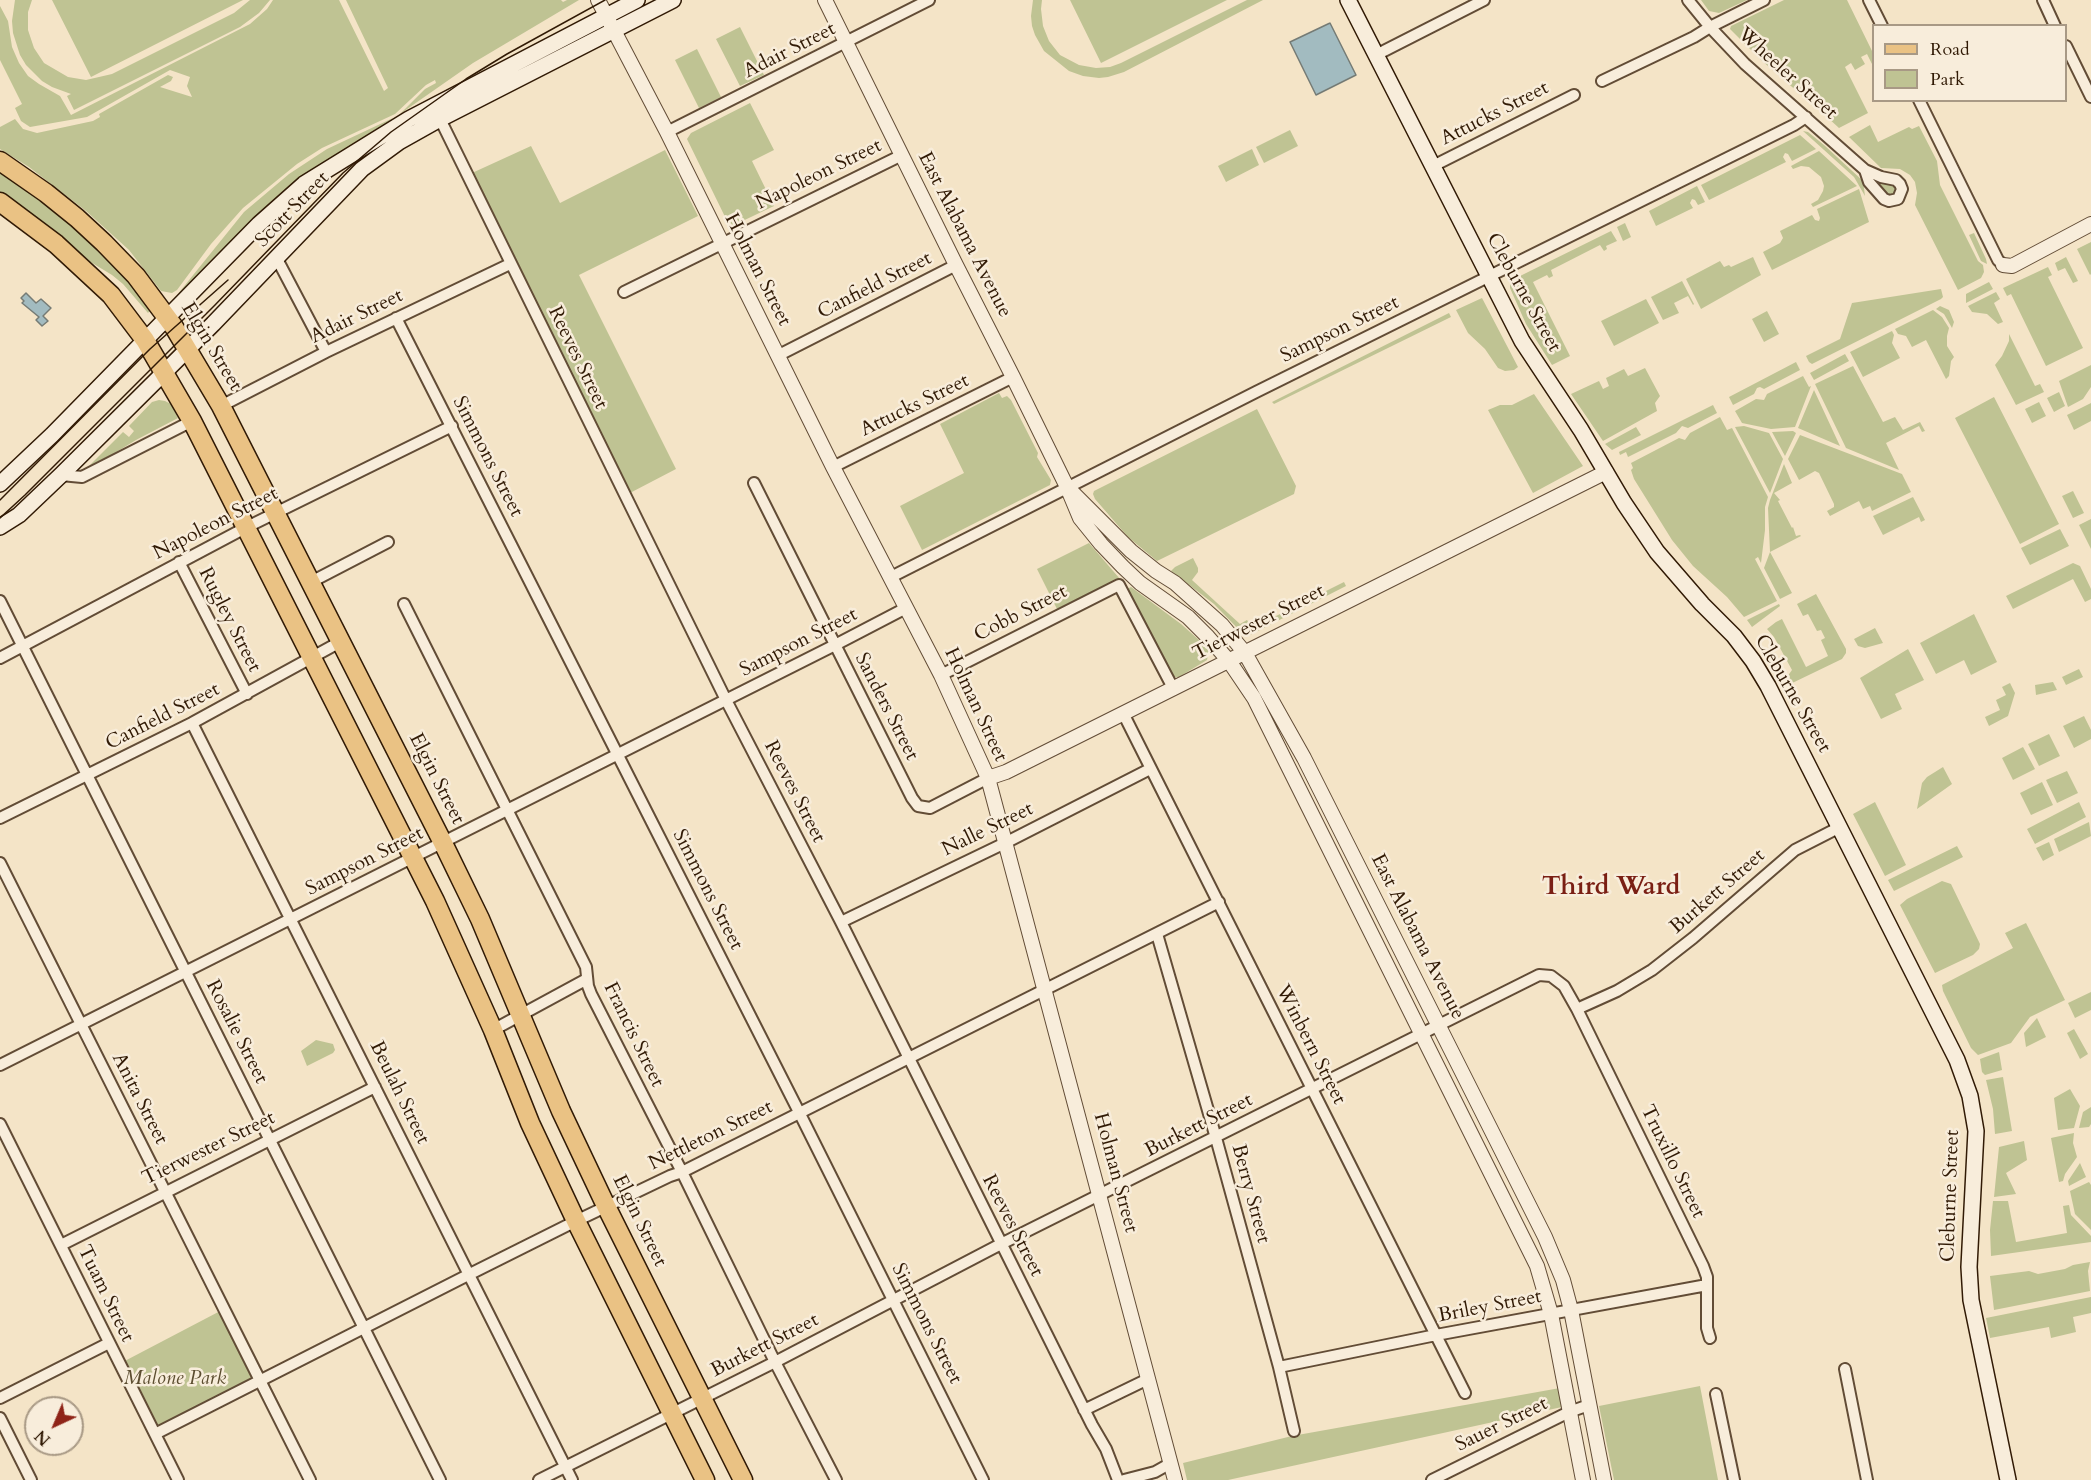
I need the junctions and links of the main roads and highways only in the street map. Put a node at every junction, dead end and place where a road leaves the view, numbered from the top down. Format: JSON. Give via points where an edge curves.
{"nodes":[{"id":1,"x":637,"y":0,"type":"edge"},
{"id":2,"x":673,"y":0,"type":"edge"},
{"id":3,"x":1348,"y":0,"type":"edge"},
{"id":4,"x":610,"y":22,"type":"junction"},
{"id":5,"x":0,"y":161,"type":"edge"},
{"id":6,"x":0,"y":202,"type":"edge"},
{"id":7,"x":166,"y":316,"type":"junction"},
{"id":8,"x":145,"y":340,"type":"junction"},
{"id":9,"x":187,"y":349,"type":"junction"},
{"id":10,"x":164,"y":372,"type":"junction"},
{"id":11,"x":0,"y":484,"type":"edge"},
{"id":12,"x":0,"y":527,"type":"edge"},
{"id":13,"x":705,"y":1480,"type":"edge"},
{"id":14,"x":743,"y":1480,"type":"edge"},
{"id":15,"x":2008,"y":1480,"type":"edge"}],
"edges":[{"from":1,"to":4,"type":"main road","name":"Scott Street"},
{"from":2,"to":4,"type":"main road","name":"Scott Street"},
{"from":3,"to":15,"type":"main road","name":"Cleburne Street","via":[[1522,341],[1657,552],[1753,660],[1957,1060],[1970,1096],[1976,1131],[1971,1300]]},
{"from":4,"to":7,"type":"main road","name":"Scott Street","via":[[409,119],[304,184]]},
{"from":4,"to":9,"type":"main road","name":"Scott Street","via":[[399,142],[362,169]]},
{"from":5,"to":7,"type":"main road","name":"Elgin Street","via":[[46,193],[105,243]]},
{"from":6,"to":8,"type":"main road","via":[[87,271]]},
{"from":7,"to":8,"type":"main road","name":"Scott Street"},
{"from":7,"to":9,"type":"main road","name":"Elgin Street"},
{"from":8,"to":10,"type":"main road"},
{"from":8,"to":11,"type":"main road","name":"Scott Street"},
{"from":9,"to":10,"type":"main road","name":"Scott Street"},
{"from":9,"to":14,"type":"main road","name":"Elgin Street","via":[[221,406],[443,843],[480,919],[561,1111]]},
{"from":10,"to":12,"type":"main road","name":"Scott Street","via":[[61,476]]},
{"from":10,"to":13,"type":"main road","via":[[414,858],[452,936],[530,1123]]}]}
